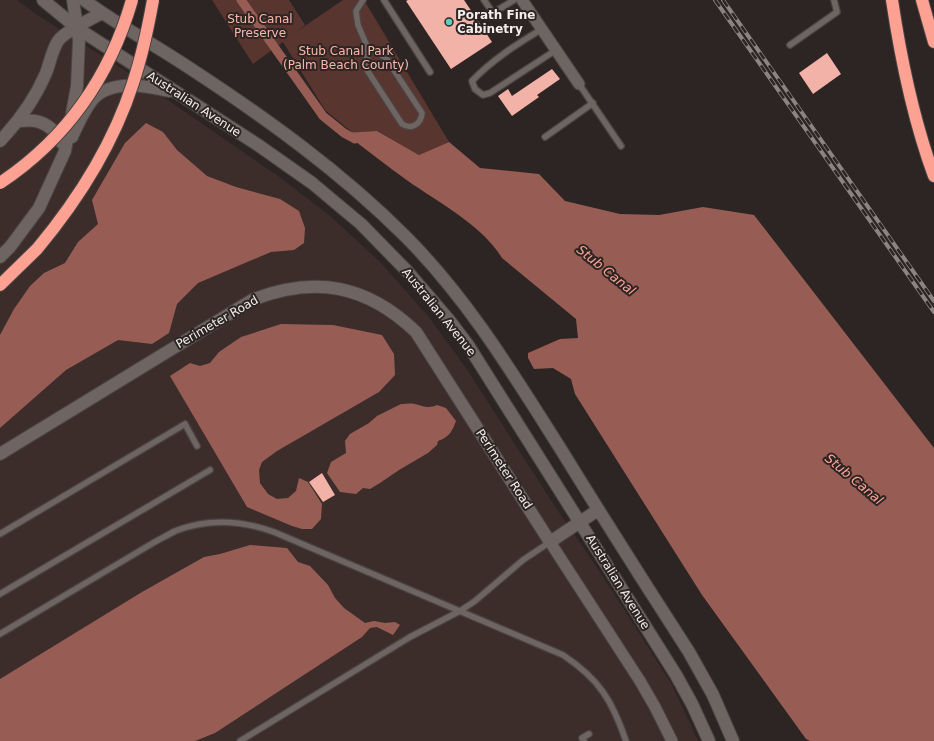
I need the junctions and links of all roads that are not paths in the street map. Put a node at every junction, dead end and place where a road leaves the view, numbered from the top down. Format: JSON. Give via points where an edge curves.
{"nodes":[{"id":1,"x":43,"y":0,"type":"edge"},
{"id":2,"x":73,"y":0,"type":"edge"},
{"id":3,"x":84,"y":0,"type":"edge"},
{"id":4,"x":132,"y":0,"type":"edge"},
{"id":5,"x":153,"y":0,"type":"edge"},
{"id":6,"x":364,"y":0,"type":"edge"},
{"id":7,"x":384,"y":0,"type":"edge"},
{"id":8,"x":484,"y":0,"type":"edge"},
{"id":9,"x":514,"y":0,"type":"edge"},
{"id":10,"x":522,"y":0,"type":"edge"},
{"id":11,"x":834,"y":0,"type":"edge"},
{"id":12,"x":892,"y":0,"type":"edge"},
{"id":13,"x":922,"y":0,"type":"edge"},
{"id":14,"x":102,"y":13,"type":"junction"},
{"id":15,"x":77,"y":28,"type":"junction"},
{"id":16,"x":542,"y":29,"type":"junction"},
{"id":17,"x":934,"y":42,"type":"edge"},
{"id":18,"x":790,"y":45,"type":"dead end"},
{"id":19,"x":367,"y":46,"type":"junction"},
{"id":20,"x":556,"y":50,"type":"junction"},
{"id":21,"x":430,"y":72,"type":"dead end"},
{"id":22,"x":579,"y":84,"type":"joint"},
{"id":23,"x":178,"y":93,"type":"junction"},
{"id":24,"x":593,"y":104,"type":"junction"},
{"id":25,"x":18,"y":121,"type":"junction"},
{"id":26,"x":545,"y":137,"type":"dead end"},
{"id":27,"x":0,"y":141,"type":"edge"},
{"id":28,"x":621,"y":146,"type":"dead end"},
{"id":29,"x":65,"y":152,"type":"junction"},
{"id":30,"x":934,"y":176,"type":"edge"},
{"id":31,"x":0,"y":183,"type":"edge"},
{"id":32,"x":0,"y":257,"type":"edge"},
{"id":33,"x":0,"y":285,"type":"edge"},
{"id":34,"x":197,"y":446,"type":"dead end"},
{"id":35,"x":0,"y":454,"type":"edge"},
{"id":36,"x":210,"y":470,"type":"dead end"},
{"id":37,"x":598,"y":510,"type":"junction"},
{"id":38,"x":580,"y":522,"type":"junction"},
{"id":39,"x":0,"y":534,"type":"edge"},
{"id":40,"x":550,"y":542,"type":"junction"},
{"id":41,"x":0,"y":594,"type":"edge"},
{"id":42,"x":460,"y":611,"type":"junction"},
{"id":43,"x":0,"y":634,"type":"edge"},
{"id":44,"x":588,"y":734,"type":"dead end"},
{"id":45,"x":240,"y":741,"type":"edge"},
{"id":46,"x":584,"y":741,"type":"edge"},
{"id":47,"x":626,"y":741,"type":"edge"},
{"id":48,"x":672,"y":741,"type":"edge"},
{"id":49,"x":708,"y":741,"type":"edge"},
{"id":50,"x":733,"y":741,"type":"edge"}],
"edges":[{"from":1,"to":15,"type":"main road","name":"Australian Avenue"},
{"from":2,"to":15,"type":"main road"},
{"from":3,"to":14,"type":"main road","name":"Australian Avenue"},
{"from":4,"to":31,"type":"highway","bridge":true,"via":[[114,50],[87,98],[44,148]]},
{"from":5,"to":33,"type":"highway","bridge":true,"via":[[132,85],[114,130],[92,173],[75,200],[37,249]]},
{"from":6,"to":19,"type":"lane","via":[[356,12],[358,25]]},
{"from":7,"to":21,"type":"lane"},
{"from":8,"to":9,"type":"lane","via":[[494,13]]},
{"from":10,"to":16,"type":"street"},
{"from":11,"to":18,"type":"lane","via":[[837,12]]},
{"from":12,"to":30,"type":"highway","via":[[914,111]]},
{"from":13,"to":17,"type":"highway"},
{"from":14,"to":15,"type":"main road"},
{"from":14,"to":37,"type":"main road","name":"Australian Avenue","via":[[246,106],[346,182],[406,236],[444,278],[488,336]]},
{"from":15,"to":23,"type":"main road","name":"Australian Avenue"},
{"from":15,"to":25,"type":"main road","via":[[58,41],[46,73],[32,101]]},
{"from":15,"to":29,"type":"main road","via":[[77,86]]},
{"from":16,"to":20,"type":"street"},
{"from":16,"to":20,"type":"lane","via":[[480,72],[472,81],[474,89],[483,95],[490,93]]},
{"from":19,"to":19,"type":"lane","via":[[386,58],[422,113],[418,124],[410,127],[402,124],[367,70]]},
{"from":20,"to":22,"type":"street"},
{"from":22,"to":24,"type":"lane"},
{"from":23,"to":29,"type":"main road","via":[[144,85],[104,90],[93,99],[84,112]]},
{"from":23,"to":38,"type":"main road","name":"Australian Avenue","via":[[312,183],[361,224],[407,271],[468,346]]},
{"from":24,"to":26,"type":"lane"},
{"from":24,"to":28,"type":"lane"},
{"from":25,"to":27,"type":"main road"},
{"from":25,"to":29,"type":"main road","via":[[35,121],[51,128],[60,138]]},
{"from":29,"to":32,"type":"main road","via":[[39,208]]},
{"from":34,"to":39,"type":"lane","via":[[185,424]]},
{"from":35,"to":40,"type":"main road","name":"Perimeter Road","via":[[252,300],[288,288],[307,286],[339,289],[376,301],[416,332]]},
{"from":36,"to":41,"type":"lane"},
{"from":37,"to":38,"type":"main road"},
{"from":37,"to":50,"type":"main road","name":"Australian Avenue","via":[[697,666]]},
{"from":38,"to":40,"type":"main road"},
{"from":38,"to":49,"type":"main road","name":"Australian Avenue","via":[[676,675]]},
{"from":40,"to":42,"type":"lane","via":[[523,560]]},
{"from":40,"to":48,"type":"street","name":"Perimeter Road","via":[[640,681]]},
{"from":42,"to":43,"type":"lane","via":[[258,526],[240,522],[221,522],[175,531]]},
{"from":42,"to":45,"type":"lane","via":[[410,637]]},
{"from":42,"to":47,"type":"lane","via":[[563,655],[576,664],[608,698]]},
{"from":44,"to":46,"type":"lane","via":[[582,738]]}]}
